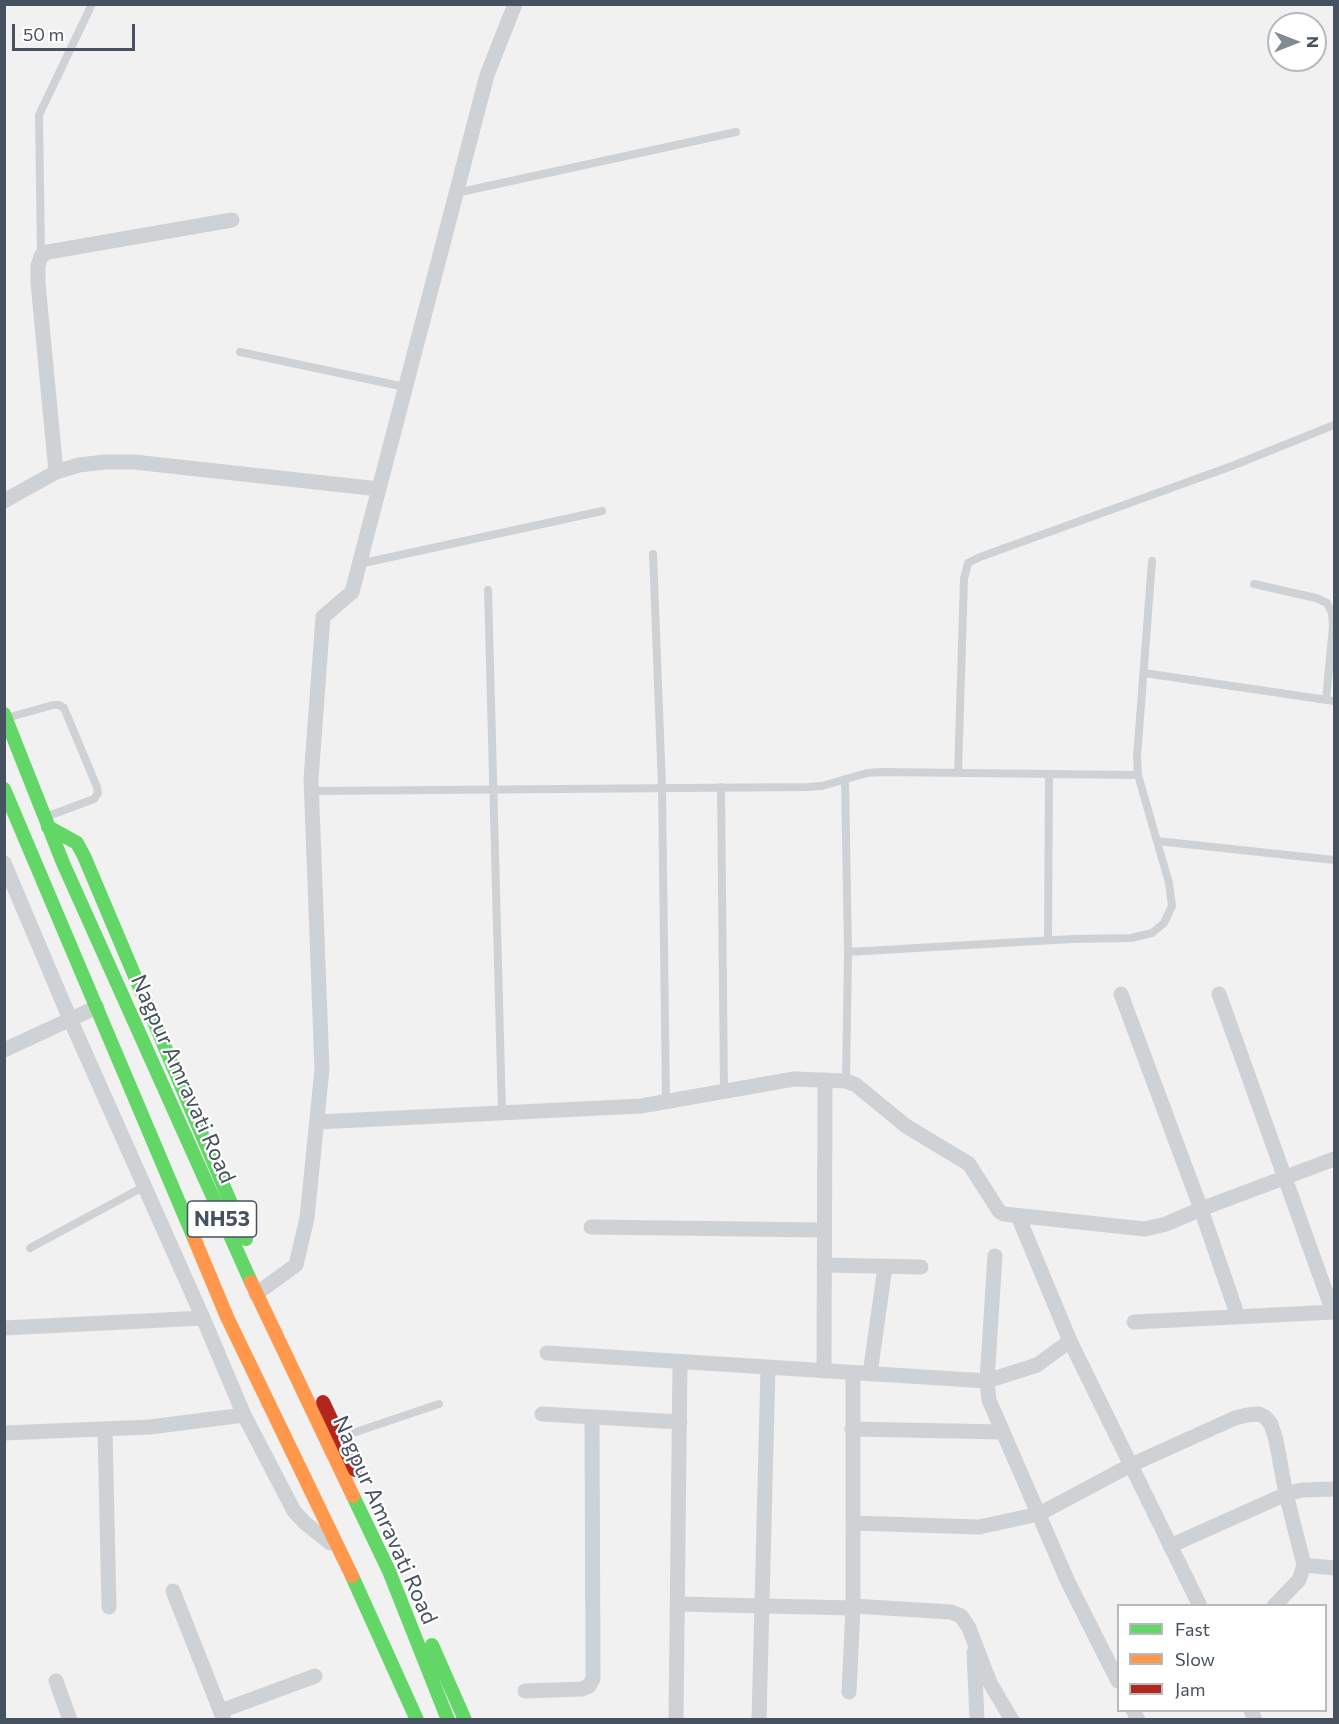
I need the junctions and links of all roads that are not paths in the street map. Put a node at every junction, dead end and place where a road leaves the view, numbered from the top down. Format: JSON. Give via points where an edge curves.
{"nodes":[{"id":1,"x":92,"y":4,"type":"edge"},
{"id":2,"x":515,"y":4,"type":"edge"},
{"id":3,"x":736,"y":132,"type":"dead end"},
{"id":4,"x":454,"y":193,"type":"junction"},
{"id":5,"x":232,"y":220,"type":"dead end"},
{"id":6,"x":41,"y":256,"type":"junction"},
{"id":7,"x":240,"y":352,"type":"dead end"},
{"id":8,"x":405,"y":387,"type":"junction"},
{"id":9,"x":1335,"y":425,"type":"edge"},
{"id":10,"x":56,"y":472,"type":"junction"},
{"id":11,"x":379,"y":489,"type":"junction"},
{"id":12,"x":4,"y":501,"type":"edge"},
{"id":13,"x":602,"y":511,"type":"dead end"},
{"id":14,"x":653,"y":554,"type":"dead end"},
{"id":15,"x":1152,"y":561,"type":"dead end"},
{"id":16,"x":359,"y":564,"type":"junction"},
{"id":17,"x":1254,"y":584,"type":"dead end"},
{"id":18,"x":488,"y":590,"type":"dead end"},
{"id":19,"x":1144,"y":673,"type":"junction"},
{"id":20,"x":1330,"y":700,"type":"edge"},
{"id":21,"x":5,"y":716,"type":"edge"},
{"id":22,"x":958,"y":773,"type":"junction"},
{"id":23,"x":1049,"y":775,"type":"junction"},
{"id":24,"x":1138,"y":775,"type":"junction"},
{"id":25,"x":845,"y":779,"type":"junction"},
{"id":26,"x":662,"y":787,"type":"junction"},
{"id":27,"x":721,"y":787,"type":"junction"},
{"id":28,"x":4,"y":789,"type":"edge"},
{"id":29,"x":492,"y":790,"type":"junction"},
{"id":30,"x":312,"y":791,"type":"junction"},
{"id":31,"x":47,"y":822,"type":"junction"},
{"id":32,"x":1157,"y":841,"type":"junction"},
{"id":33,"x":1335,"y":860,"type":"edge"},
{"id":34,"x":4,"y":863,"type":"edge"},
{"id":35,"x":1048,"y":940,"type":"junction"},
{"id":36,"x":848,"y":952,"type":"junction"},
{"id":37,"x":1121,"y":994,"type":"dead end"},
{"id":38,"x":1219,"y":994,"type":"dead end"},
{"id":39,"x":97,"y":1007,"type":"junction"},
{"id":40,"x":70,"y":1019,"type":"junction"},
{"id":41,"x":4,"y":1050,"type":"edge"},
{"id":42,"x":825,"y":1080,"type":"junction"},
{"id":43,"x":846,"y":1081,"type":"junction"},
{"id":44,"x":724,"y":1091,"type":"junction"},
{"id":45,"x":666,"y":1102,"type":"junction"},
{"id":46,"x":502,"y":1113,"type":"junction"},
{"id":47,"x":317,"y":1122,"type":"junction"},
{"id":48,"x":1335,"y":1159,"type":"edge"},
{"id":49,"x":1286,"y":1177,"type":"junction"},
{"id":50,"x":145,"y":1186,"type":"junction"},
{"id":51,"x":1201,"y":1209,"type":"junction"},
{"id":52,"x":1018,"y":1216,"type":"junction"},
{"id":53,"x":591,"y":1227,"type":"dead end"},
{"id":54,"x":824,"y":1230,"type":"junction"},
{"id":55,"x":30,"y":1248,"type":"dead end"},
{"id":56,"x":995,"y":1256,"type":"dead end"},
{"id":57,"x":824,"y":1265,"type":"junction"},
{"id":58,"x":885,"y":1267,"type":"junction"},
{"id":59,"x":921,"y":1267,"type":"dead end"},
{"id":60,"x":261,"y":1290,"type":"junction"},
{"id":61,"x":1334,"y":1312,"type":"edge"},
{"id":62,"x":1238,"y":1317,"type":"junction"},
{"id":63,"x":203,"y":1318,"type":"junction"},
{"id":64,"x":1134,"y":1322,"type":"dead end"},
{"id":65,"x":4,"y":1328,"type":"edge"},
{"id":66,"x":1070,"y":1341,"type":"junction"},
{"id":67,"x":547,"y":1353,"type":"dead end"},
{"id":68,"x":680,"y":1362,"type":"junction"},
{"id":69,"x":768,"y":1368,"type":"junction"},
{"id":70,"x":824,"y":1371,"type":"junction"},
{"id":71,"x":853,"y":1373,"type":"junction"},
{"id":72,"x":870,"y":1374,"type":"junction"},
{"id":73,"x":987,"y":1381,"type":"junction"},
{"id":74,"x":439,"y":1404,"type":"dead end"},
{"id":75,"x":542,"y":1414,"type":"dead end"},
{"id":76,"x":244,"y":1415,"type":"junction"},
{"id":77,"x":592,"y":1417,"type":"junction"},
{"id":78,"x":680,"y":1422,"type":"junction"},
{"id":79,"x":105,"y":1429,"type":"junction"},
{"id":80,"x":852,"y":1429,"type":"junction"},
{"id":81,"x":1003,"y":1432,"type":"junction"},
{"id":82,"x":4,"y":1433,"type":"edge"},
{"id":83,"x":340,"y":1437,"type":"junction"},
{"id":84,"x":326,"y":1441,"type":"junction"},
{"id":85,"x":1131,"y":1465,"type":"junction"},
{"id":86,"x":1335,"y":1489,"type":"edge"},
{"id":87,"x":1286,"y":1494,"type":"junction"},
{"id":88,"x":1039,"y":1515,"type":"junction"},
{"id":89,"x":853,"y":1523,"type":"junction"},
{"id":90,"x":1170,"y":1546,"type":"junction"},
{"id":91,"x":339,"y":1550,"type":"junction"},
{"id":92,"x":1304,"y":1565,"type":"junction"},
{"id":93,"x":1335,"y":1568,"type":"edge"},
{"id":94,"x":173,"y":1591,"type":"dead end"},
{"id":95,"x":678,"y":1604,"type":"junction"},
{"id":96,"x":1199,"y":1604,"type":"edge"},
{"id":97,"x":1275,"y":1604,"type":"edge"},
{"id":98,"x":762,"y":1605,"type":"junction"},
{"id":99,"x":109,"y":1607,"type":"dead end"},
{"id":100,"x":853,"y":1607,"type":"junction"},
{"id":101,"x":973,"y":1638,"type":"junction"},
{"id":102,"x":315,"y":1676,"type":"dead end"},
{"id":103,"x":1117,"y":1678,"type":"edge"},
{"id":104,"x":56,"y":1681,"type":"dead end"},
{"id":105,"x":525,"y":1691,"type":"dead end"},
{"id":106,"x":849,"y":1692,"type":"dead end"},
{"id":107,"x":222,"y":1715,"type":"edge"},
{"id":108,"x":70,"y":1719,"type":"edge"},
{"id":109,"x":417,"y":1719,"type":"edge"},
{"id":110,"x":448,"y":1719,"type":"edge"},
{"id":111,"x":465,"y":1719,"type":"edge"},
{"id":112,"x":676,"y":1719,"type":"edge"},
{"id":113,"x":759,"y":1719,"type":"edge"},
{"id":114,"x":977,"y":1719,"type":"edge"},
{"id":115,"x":1012,"y":1719,"type":"edge"}],
"edges":[{"from":1,"to":6,"type":"lane","via":[[39,115]]},
{"from":2,"to":4,"type":"street","via":[[487,75]]},
{"from":3,"to":4,"type":"lane"},
{"from":4,"to":8,"type":"street"},
{"from":5,"to":6,"type":"street"},
{"from":6,"to":10,"type":"street","via":[[38,283]]},
{"from":7,"to":8,"type":"lane"},
{"from":8,"to":11,"type":"street"},
{"from":9,"to":22,"type":"lane","via":[[969,563],[964,579]]},
{"from":10,"to":11,"type":"street","via":[[93,462],[134,462]]},
{"from":10,"to":12,"type":"street"},
{"from":11,"to":16,"type":"street"},
{"from":13,"to":16,"type":"lane"},
{"from":14,"to":26,"type":"lane"},
{"from":15,"to":19,"type":"lane"},
{"from":16,"to":30,"type":"street","via":[[352,592],[323,617]]},
{"from":17,"to":20,"type":"lane","via":[[1327,603],[1333,626]]},
{"from":18,"to":29,"type":"lane"},
{"from":19,"to":20,"type":"lane"},
{"from":19,"to":24,"type":"lane"},
{"from":21,"to":31,"type":"main road","name":"Nagpur Amravati Road","number":"NH53"},
{"from":21,"to":31,"type":"lane","via":[[53,705],[64,708],[97,787],[94,798]]},
{"from":22,"to":23,"type":"lane"},
{"from":22,"to":25,"type":"lane","via":[[882,771]]},
{"from":23,"to":24,"type":"lane"},
{"from":23,"to":35,"type":"lane"},
{"from":24,"to":32,"type":"lane"},
{"from":25,"to":27,"type":"lane","via":[[808,787]]},
{"from":25,"to":36,"type":"lane"},
{"from":26,"to":27,"type":"lane"},
{"from":26,"to":29,"type":"lane"},
{"from":26,"to":45,"type":"lane"},
{"from":27,"to":44,"type":"lane"},
{"from":28,"to":39,"type":"main road","number":"NH53"},
{"from":29,"to":30,"type":"lane"},
{"from":29,"to":46,"type":"lane"},
{"from":30,"to":47,"type":"street","via":[[322,1069]]},
{"from":31,"to":60,"type":"main road","name":"Nagpur Amravati Road","number":"NH53","via":[[77,896]]},
{"from":31,"to":60,"type":"main road","via":[[77,843],[84,856]]},
{"from":32,"to":33,"type":"lane"},
{"from":32,"to":35,"type":"lane","via":[[1172,906],[1164,923],[1152,933],[1131,938]]},
{"from":34,"to":40,"type":"street"},
{"from":35,"to":36,"type":"lane"},
{"from":36,"to":43,"type":"lane"},
{"from":37,"to":51,"type":"street"},
{"from":38,"to":49,"type":"street"},
{"from":39,"to":40,"type":"street"},
{"from":39,"to":91,"type":"main road","number":"NH53","via":[[226,1317]]},
{"from":40,"to":41,"type":"street"},
{"from":40,"to":50,"type":"street"},
{"from":42,"to":43,"type":"street"},
{"from":42,"to":44,"type":"street","via":[[794,1079]]},
{"from":42,"to":54,"type":"street"},
{"from":43,"to":52,"type":"street","via":[[906,1126],[969,1164],[999,1211]]},
{"from":44,"to":45,"type":"street"},
{"from":45,"to":46,"type":"street"},
{"from":46,"to":47,"type":"street"},
{"from":47,"to":60,"type":"street","via":[[307,1218],[296,1265]]},
{"from":48,"to":49,"type":"street"},
{"from":49,"to":51,"type":"street"},
{"from":49,"to":61,"type":"street"},
{"from":50,"to":55,"type":"lane"},
{"from":50,"to":63,"type":"street"},
{"from":51,"to":52,"type":"street","via":[[1145,1229]]},
{"from":51,"to":62,"type":"street"},
{"from":52,"to":66,"type":"street"},
{"from":53,"to":54,"type":"street"},
{"from":54,"to":57,"type":"street"},
{"from":56,"to":73,"type":"street"},
{"from":57,"to":58,"type":"street"},
{"from":57,"to":70,"type":"street"},
{"from":58,"to":59,"type":"street"},
{"from":58,"to":72,"type":"street"},
{"from":60,"to":83,"type":"main road"},
{"from":60,"to":84,"type":"main road","name":"Nagpur Amravati Road","number":"NH53"},
{"from":61,"to":62,"type":"street"},
{"from":62,"to":64,"type":"street"},
{"from":63,"to":65,"type":"street"},
{"from":63,"to":76,"type":"street"},
{"from":66,"to":73,"type":"street","via":[[1037,1365]]},
{"from":66,"to":85,"type":"street"},
{"from":67,"to":68,"type":"street"},
{"from":68,"to":69,"type":"street"},
{"from":68,"to":78,"type":"street"},
{"from":69,"to":70,"type":"street"},
{"from":69,"to":98,"type":"street"},
{"from":70,"to":71,"type":"street"},
{"from":71,"to":72,"type":"street"},
{"from":71,"to":80,"type":"street"},
{"from":72,"to":73,"type":"street"},
{"from":73,"to":81,"type":"street","via":[[989,1400]]},
{"from":74,"to":83,"type":"lane"},
{"from":75,"to":77,"type":"street"},
{"from":76,"to":79,"type":"street"},
{"from":76,"to":91,"type":"street","via":[[294,1511]]},
{"from":77,"to":78,"type":"street"},
{"from":77,"to":105,"type":"street","via":[[593,1679],[582,1689]]},
{"from":78,"to":95,"type":"street"},
{"from":79,"to":82,"type":"street"},
{"from":79,"to":99,"type":"street"},
{"from":80,"to":81,"type":"street"},
{"from":80,"to":89,"type":"street"},
{"from":81,"to":88,"type":"street"},
{"from":83,"to":84,"type":"lane"},
{"from":83,"to":111,"type":"main road"},
{"from":84,"to":110,"type":"main road","name":"Nagpur Amravati Road","number":"NH53","via":[[389,1571]]},
{"from":85,"to":87,"type":"street","via":[[1235,1418],[1259,1414],[1274,1432]]},
{"from":85,"to":88,"type":"street"},
{"from":85,"to":90,"type":"street"},
{"from":86,"to":87,"type":"street"},
{"from":87,"to":90,"type":"street"},
{"from":87,"to":92,"type":"street"},
{"from":88,"to":89,"type":"street","via":[[979,1527]]},
{"from":88,"to":103,"type":"street"},
{"from":89,"to":100,"type":"street"},
{"from":90,"to":96,"type":"street"},
{"from":91,"to":109,"type":"main road","number":"NH53"},
{"from":92,"to":93,"type":"street"},
{"from":92,"to":97,"type":"street","via":[[1299,1580]]},
{"from":94,"to":107,"type":"street"},
{"from":95,"to":98,"type":"street"},
{"from":95,"to":112,"type":"street"},
{"from":98,"to":100,"type":"street"},
{"from":98,"to":113,"type":"street"},
{"from":100,"to":101,"type":"street","via":[[951,1612],[961,1616]]},
{"from":100,"to":106,"type":"street"},
{"from":101,"to":114,"type":"street"},
{"from":101,"to":115,"type":"street","via":[[990,1683]]},
{"from":102,"to":107,"type":"street"},
{"from":104,"to":108,"type":"street"}]}
